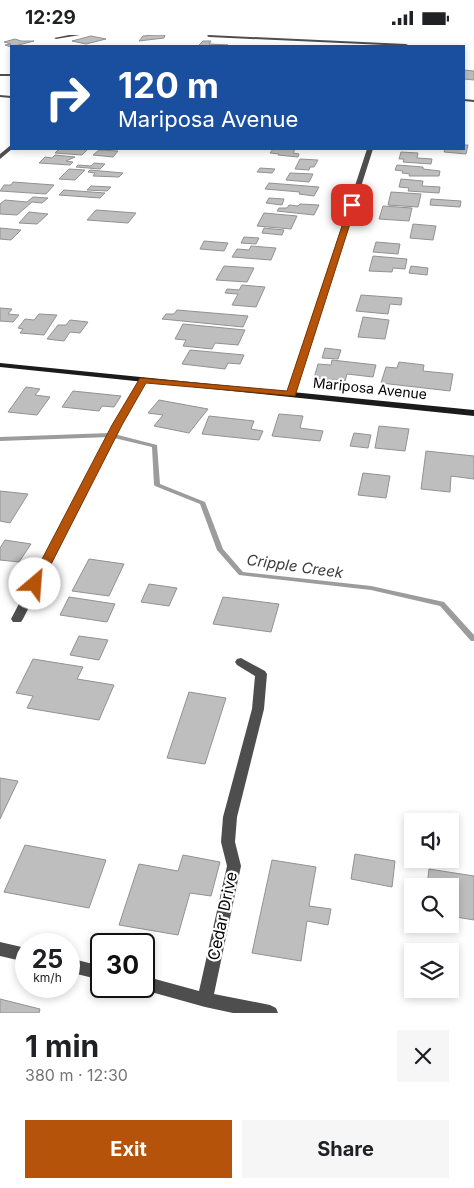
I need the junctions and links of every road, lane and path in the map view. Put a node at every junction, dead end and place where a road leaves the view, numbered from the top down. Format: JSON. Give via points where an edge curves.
{"nodes":[{"id":1,"x":78,"y":35,"type":"edge"},
{"id":2,"x":209,"y":36,"type":"edge"},
{"id":3,"x":56,"y":38,"type":"dead end"},
{"id":4,"x":328,"y":44,"type":"edge"},
{"id":5,"x":406,"y":45,"type":"edge"},
{"id":6,"x":10,"y":148,"type":"edge"},
{"id":7,"x":370,"y":150,"type":"edge"},
{"id":8,"x":0,"y":157,"type":"edge"},
{"id":9,"x":0,"y":365,"type":"edge"},
{"id":10,"x":144,"y":380,"type":"junction"},
{"id":11,"x":291,"y":394,"type":"junction"},
{"id":12,"x":474,"y":413,"type":"edge"},
{"id":13,"x":17,"y":619,"type":"dead end"},
{"id":14,"x":241,"y":661,"type":"dead end"},
{"id":15,"x":0,"y":949,"type":"edge"},
{"id":16,"x":15,"y":952,"type":"edge"},
{"id":17,"x":155,"y":986,"type":"edge"},
{"id":18,"x":205,"y":1000,"type":"junction"},
{"id":19,"x":270,"y":1013,"type":"edge"}],
"edges":[{"from":1,"to":3,"type":"street"},
{"from":2,"to":4,"type":"street"},
{"from":4,"to":5,"type":"street"},
{"from":6,"to":8,"type":"street"},
{"from":7,"to":11,"type":"street"},
{"from":9,"to":10,"type":"street","name":"Mariposa Avenue"},
{"from":10,"to":11,"type":"street","name":"Mariposa Avenue"},
{"from":10,"to":13,"type":"street","via":[[117,425]]},
{"from":11,"to":12,"type":"street","name":"Mariposa Avenue"},
{"from":14,"to":18,"type":"street","name":"Cedar Drive","via":[[261,674],[260,691],[230,817],[228,842],[234,866]]},
{"from":15,"to":16,"type":"street"},
{"from":17,"to":18,"type":"street"},
{"from":18,"to":19,"type":"street"}]}
